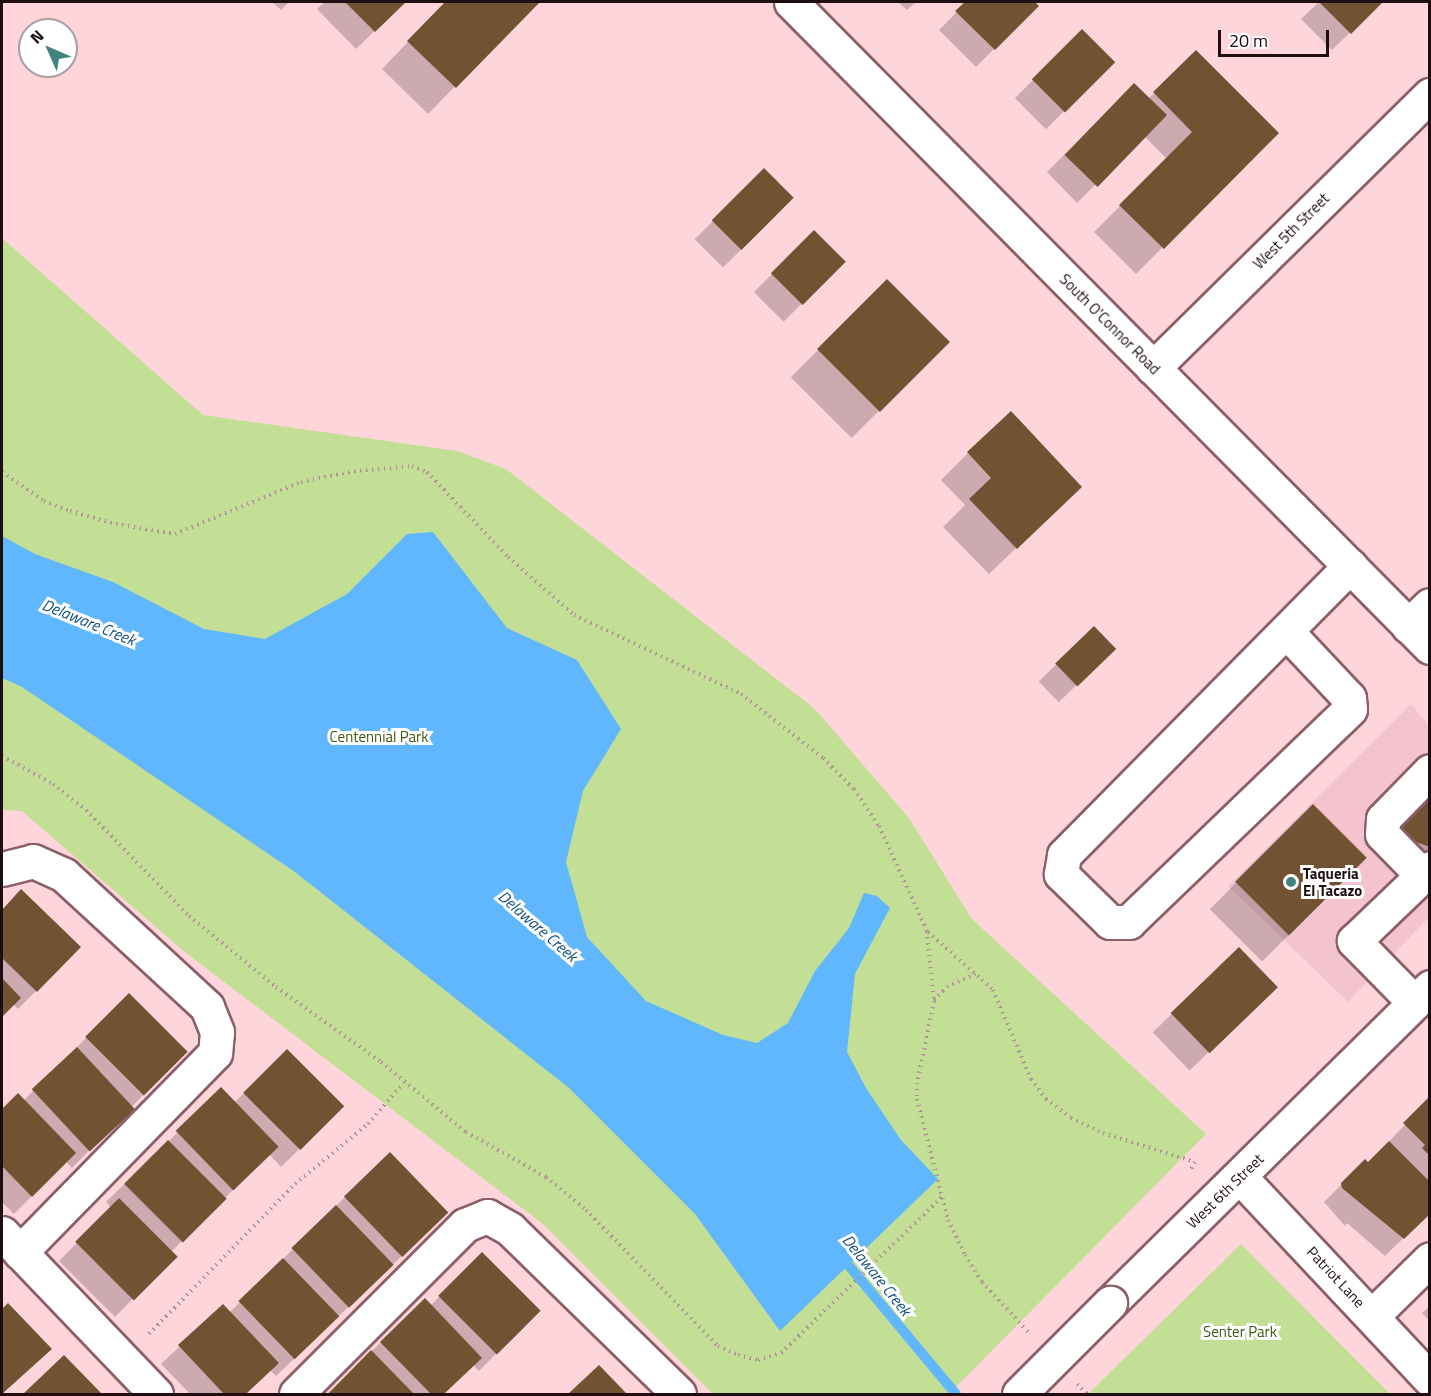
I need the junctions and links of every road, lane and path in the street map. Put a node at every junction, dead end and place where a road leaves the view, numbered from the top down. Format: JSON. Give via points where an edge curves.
{"nodes":[{"id":1,"x":791,"y":2,"type":"edge"},
{"id":2,"x":1430,"y":95,"type":"edge"},
{"id":3,"x":1153,"y":368,"type":"junction"},
{"id":4,"x":2,"y":472,"type":"edge"},
{"id":5,"x":1350,"y":567,"type":"junction"},
{"id":6,"x":1422,"y":626,"type":"edge"},
{"id":7,"x":1286,"y":631,"type":"junction"},
{"id":8,"x":2,"y":756,"type":"edge"},
{"id":9,"x":1430,"y":771,"type":"edge"},
{"id":10,"x":2,"y":869,"type":"edge"},
{"id":11,"x":1426,"y":871,"type":"edge"},
{"id":12,"x":927,"y":931,"type":"junction"},
{"id":13,"x":977,"y":973,"type":"junction"},
{"id":14,"x":1422,"y":995,"type":"edge"},
{"id":15,"x":934,"y":1001,"type":"junction"},
{"id":16,"x":404,"y":1082,"type":"junction"},
{"id":17,"x":1194,"y":1162,"type":"dead end"},
{"id":18,"x":1240,"y":1177,"type":"junction"},
{"id":19,"x":943,"y":1196,"type":"junction"},
{"id":20,"x":11,"y":1242,"type":"edge"},
{"id":21,"x":1430,"y":1259,"type":"edge"},
{"id":22,"x":1372,"y":1316,"type":"junction"},
{"id":23,"x":1030,"y":1334,"type":"dead end"},
{"id":24,"x":146,"y":1338,"type":"dead end"},
{"id":25,"x":1071,"y":1377,"type":"dead end"},
{"id":26,"x":1430,"y":1379,"type":"edge"},
{"id":27,"x":156,"y":1395,"type":"edge"},
{"id":28,"x":296,"y":1395,"type":"edge"},
{"id":29,"x":679,"y":1395,"type":"edge"},
{"id":30,"x":1019,"y":1395,"type":"edge"},
{"id":31,"x":1087,"y":1395,"type":"edge"}],
"edges":[{"from":1,"to":3,"type":"street","name":"South O'Connor Road"},
{"from":2,"to":3,"type":"street","name":"West 5th Street"},
{"from":3,"to":5,"type":"street","name":"South O'Connor Road"},
{"from":4,"to":12,"type":"path","via":[[44,501],[70,511],[175,534],[301,482],[392,467],[412,466],[427,472],[508,557],[574,615],[606,634],[741,694],[823,758],[854,789],[879,825]]},
{"from":5,"to":6,"type":"street","name":"South O'Connor Road"},
{"from":5,"to":7,"type":"street"},
{"from":7,"to":7,"type":"street","via":[[1064,855],[1061,874],[1110,922],[1129,922],[1350,710],[1349,698]]},
{"from":8,"to":16,"type":"path","via":[[53,784],[86,810],[189,916],[276,987]]},
{"from":9,"to":11,"type":"street","via":[[1383,819],[1382,834]]},
{"from":10,"to":20,"type":"street","via":[[33,861],[64,875],[207,1007],[217,1032],[215,1053]]},
{"from":11,"to":14,"type":"street","via":[[1354,941]]},
{"from":12,"to":13,"type":"path"},
{"from":12,"to":15,"type":"path"},
{"from":13,"to":15,"type":"path","via":[[946,987]]},
{"from":13,"to":17,"type":"path","via":[[993,990],[1031,1079],[1046,1100],[1071,1118],[1103,1133]]},
{"from":14,"to":18,"type":"street","name":"West 6th Street"},
{"from":15,"to":19,"type":"path","via":[[917,1099]]},
{"from":16,"to":19,"type":"path","via":[[466,1132],[546,1178],[586,1210],[718,1346],[758,1360],[781,1353]]},
{"from":16,"to":24,"type":"path","via":[[368,1124],[295,1184]]},
{"from":18,"to":22,"type":"street","name":"Patriot Lane"},
{"from":18,"to":30,"type":"street","name":"West 6th Street","bridge":true},
{"from":19,"to":23,"type":"path","via":[[948,1220],[982,1282]]},
{"from":20,"to":27,"type":"street"},
{"from":21,"to":22,"type":"street"},
{"from":22,"to":26,"type":"street","name":"Patriot Lane"},
{"from":25,"to":31,"type":"path"},
{"from":28,"to":29,"type":"street","via":[[465,1225],[487,1216],[510,1229]]}]}
